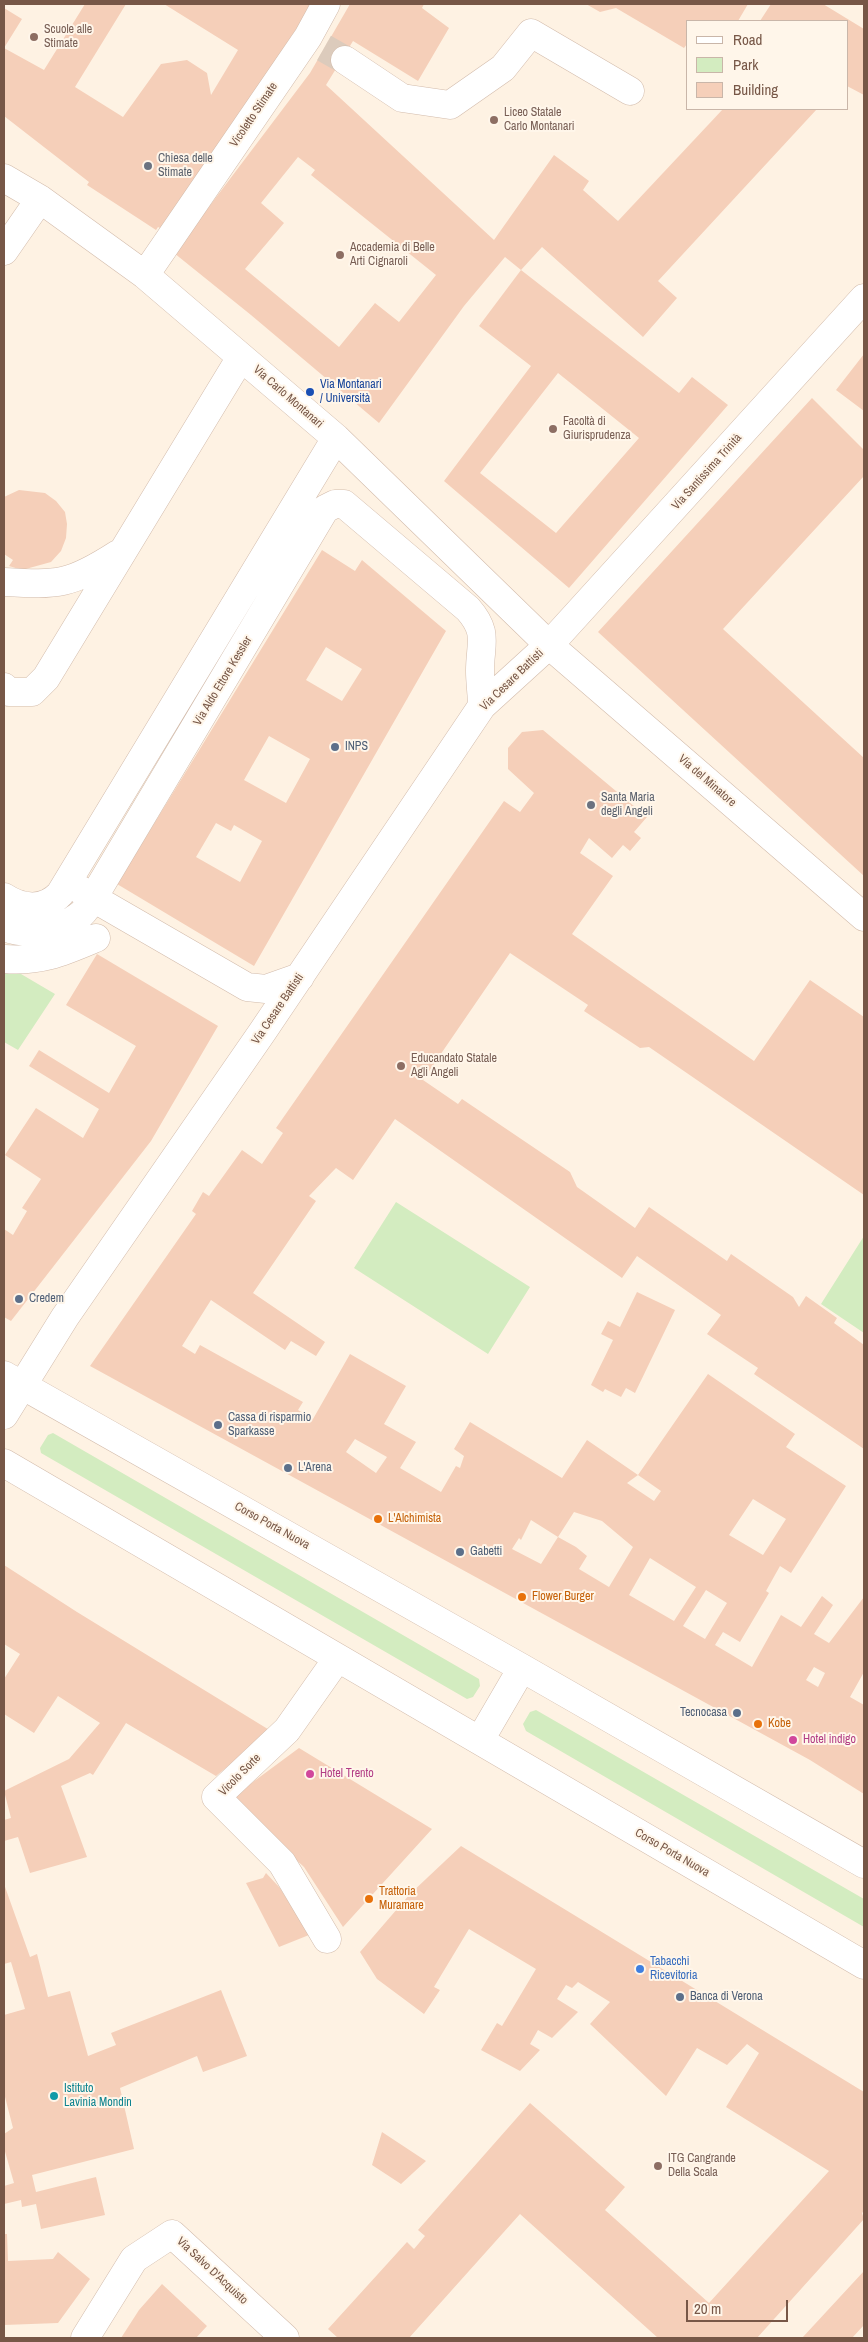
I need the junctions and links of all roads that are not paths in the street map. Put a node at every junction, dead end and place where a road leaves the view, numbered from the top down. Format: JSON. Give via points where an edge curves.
{"nodes":[{"id":1,"x":326,"y":4,"type":"edge"},
{"id":2,"x":326,"y":48,"type":"junction"},
{"id":3,"x":630,"y":91,"type":"dead end"},
{"id":4,"x":4,"y":178,"type":"edge"},
{"id":5,"x":40,"y":199,"type":"junction"},
{"id":6,"x":4,"y":251,"type":"edge"},
{"id":7,"x":145,"y":275,"type":"junction"},
{"id":8,"x":864,"y":298,"type":"edge"},
{"id":9,"x":241,"y":357,"type":"junction"},
{"id":10,"x":336,"y":438,"type":"junction"},
{"id":11,"x":123,"y":550,"type":"junction"},
{"id":12,"x":4,"y":582,"type":"edge"},
{"id":13,"x":549,"y":645,"type":"junction"},
{"id":14,"x":4,"y":687,"type":"edge"},
{"id":15,"x":482,"y":706,"type":"junction"},
{"id":16,"x":67,"y":882,"type":"junction"},
{"id":17,"x":4,"y":897,"type":"edge"},
{"id":18,"x":93,"y":898,"type":"junction"},
{"id":19,"x":864,"y":916,"type":"edge"},
{"id":20,"x":4,"y":927,"type":"edge"},
{"id":21,"x":96,"y":938,"type":"dead end"},
{"id":22,"x":4,"y":959,"type":"edge"},
{"id":23,"x":300,"y":977,"type":"junction"},
{"id":24,"x":248,"y":987,"type":"junction"},
{"id":25,"x":263,"y":1031,"type":"junction"},
{"id":26,"x":12,"y":1380,"type":"edge"},
{"id":27,"x":4,"y":1415,"type":"edge"},
{"id":28,"x":4,"y":1462,"type":"edge"},
{"id":29,"x":337,"y":1659,"type":"junction"},
{"id":30,"x":522,"y":1668,"type":"junction"},
{"id":31,"x":480,"y":1740,"type":"junction"},
{"id":32,"x":864,"y":1864,"type":"edge"},
{"id":33,"x":327,"y":1939,"type":"dead end"},
{"id":34,"x":864,"y":1965,"type":"edge"},
{"id":35,"x":84,"y":2338,"type":"edge"},
{"id":36,"x":285,"y":2338,"type":"edge"}],
"edges":[{"from":1,"to":2,"type":"street","name":"Vicoletto Stimate"},
{"from":2,"to":3,"type":"street","via":[[402,98],[450,105],[503,68],[531,33]]},
{"from":2,"to":7,"type":"street","name":"Vicoletto Stimate"},
{"from":4,"to":5,"type":"street","name":"Via Carlo Montanari"},
{"from":5,"to":6,"type":"street"},
{"from":5,"to":7,"type":"street","name":"Via Carlo Montanari"},
{"from":7,"to":9,"type":"street","name":"Via Carlo Montanari"},
{"from":8,"to":13,"type":"street","name":"Via Santissima Trinità"},
{"from":9,"to":10,"type":"street","name":"Via Carlo Montanari"},
{"from":9,"to":11,"type":"street"},
{"from":10,"to":13,"type":"street","name":"Via Carlo Montanari"},
{"from":10,"to":16,"type":"street"},
{"from":11,"to":12,"type":"street","via":[[68,581],[35,585]]},
{"from":11,"to":14,"type":"street","via":[[46,678],[32,692],[9,692]]},
{"from":13,"to":15,"type":"street","name":"Via Cesare Battisti"},
{"from":13,"to":19,"type":"street","name":"Via del Minatore"},
{"from":15,"to":18,"type":"street","name":"Via Aldo Ettore Kessler","via":[[480,623],[468,609],[344,504],[335,504],[326,509]]},
{"from":15,"to":23,"type":"street","name":"Via Cesare Battisti"},
{"from":16,"to":17,"type":"street","via":[[54,901],[28,908]]},
{"from":16,"to":18,"type":"street"},
{"from":18,"to":20,"type":"street","name":"Via Aldo Ettore Kessler","via":[[80,915],[60,926],[26,932]]},
{"from":18,"to":24,"type":"street"},
{"from":21,"to":22,"type":"street","via":[[52,957]]},
{"from":23,"to":24,"type":"street","via":[[266,989]]},
{"from":23,"to":25,"type":"street","name":"Via Cesare Battisti"},
{"from":24,"to":25,"type":"street","via":[[259,1004]]},
{"from":25,"to":26,"type":"street","name":"Via Cesare Battisti","via":[[71,1309]]},
{"from":26,"to":27,"type":"street"},
{"from":26,"to":30,"type":"street","name":"Corso Porta Nuova"},
{"from":28,"to":29,"type":"street","name":"Corso Porta Nuova"},
{"from":29,"to":31,"type":"street","name":"Corso Porta Nuova"},
{"from":29,"to":33,"type":"street","name":"Vicolo Sorte","via":[[288,1730],[216,1797],[282,1863]]},
{"from":30,"to":31,"type":"street"},
{"from":30,"to":32,"type":"street","name":"Corso Porta Nuova"},
{"from":31,"to":34,"type":"street","name":"Corso Porta Nuova"},
{"from":35,"to":36,"type":"street","name":"Via Salvo D'Acquisto","via":[[134,2259],[172,2234]]}]}
